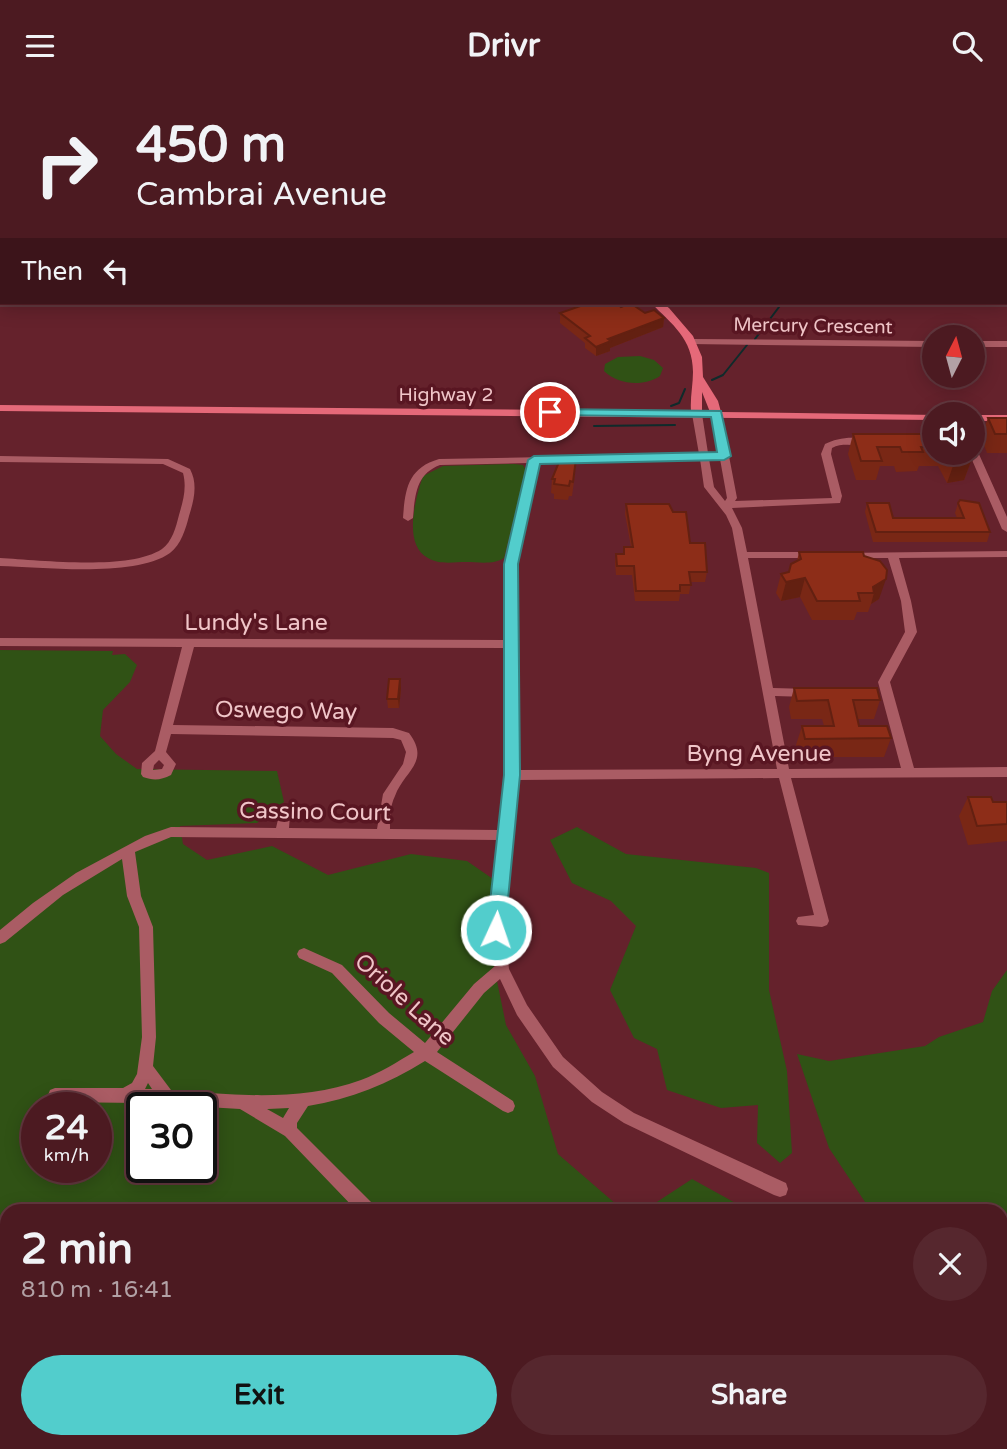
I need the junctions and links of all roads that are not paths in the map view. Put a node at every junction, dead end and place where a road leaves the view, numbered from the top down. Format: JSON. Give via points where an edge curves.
{"nodes":[{"id":1,"x":659,"y":305,"type":"edge"},
{"id":2,"x":692,"y":342,"type":"junction"},
{"id":3,"x":922,"y":344,"type":"edge"},
{"id":4,"x":985,"y":344,"type":"edge"},
{"id":5,"x":1007,"y":344,"type":"edge"},
{"id":6,"x":699,"y":378,"type":"junction"},
{"id":7,"x":0,"y":408,"type":"edge"},
{"id":8,"x":697,"y":414,"type":"junction"},
{"id":9,"x":716,"y":414,"type":"junction"},
{"id":10,"x":922,"y":417,"type":"edge"},
{"id":11,"x":985,"y":418,"type":"edge"},
{"id":12,"x":1007,"y":418,"type":"edge"},
{"id":13,"x":880,"y":442,"type":"edge"},
{"id":14,"x":704,"y":456,"type":"junction"},
{"id":15,"x":724,"y":456,"type":"junction"},
{"id":16,"x":0,"y":459,"type":"edge"},
{"id":17,"x":534,"y":460,"type":"junction"},
{"id":18,"x":979,"y":465,"type":"edge"},
{"id":19,"x":727,"y":505,"type":"junction"},
{"id":20,"x":408,"y":518,"type":"dead end"},
{"id":21,"x":1007,"y":529,"type":"edge"},
{"id":22,"x":892,"y":554,"type":"junction"},
{"id":23,"x":1007,"y":554,"type":"edge"},
{"id":24,"x":742,"y":555,"type":"junction"},
{"id":25,"x":825,"y":555,"type":"edge"},
{"id":26,"x":839,"y":555,"type":"edge"},
{"id":27,"x":0,"y":562,"type":"edge"},
{"id":28,"x":0,"y":642,"type":"edge"},
{"id":29,"x":189,"y":643,"type":"junction"},
{"id":30,"x":511,"y":644,"type":"junction"},
{"id":31,"x":769,"y":692,"type":"junction"},
{"id":32,"x":824,"y":692,"type":"edge"},
{"id":33,"x":872,"y":692,"type":"edge"},
{"id":34,"x":886,"y":692,"type":"junction"},
{"id":35,"x":166,"y":730,"type":"junction"},
{"id":36,"x":160,"y":753,"type":"dead end"},
{"id":37,"x":1007,"y":772,"type":"edge"},
{"id":38,"x":784,"y":773,"type":"junction"},
{"id":39,"x":909,"y":773,"type":"junction"},
{"id":40,"x":512,"y":775,"type":"junction"},
{"id":41,"x":284,"y":815,"type":"dead end"},
{"id":42,"x":282,"y":831,"type":"junction"},
{"id":43,"x":383,"y":833,"type":"junction"},
{"id":44,"x":505,"y":835,"type":"junction"},
{"id":45,"x":128,"y":852,"type":"junction"},
{"id":46,"x":803,"y":921,"type":"dead end"},
{"id":47,"x":0,"y":937,"type":"edge"},
{"id":48,"x":304,"y":954,"type":"dead end"},
{"id":49,"x":502,"y":969,"type":"junction"},
{"id":50,"x":426,"y":1053,"type":"junction"},
{"id":51,"x":146,"y":1069,"type":"junction"},
{"id":52,"x":163,"y":1092,"type":"edge"},
{"id":53,"x":112,"y":1096,"type":"edge"},
{"id":54,"x":124,"y":1096,"type":"joint"},
{"id":55,"x":217,"y":1100,"type":"edge"},
{"id":56,"x":240,"y":1102,"type":"junction"},
{"id":57,"x":302,"y":1102,"type":"junction"},
{"id":58,"x":508,"y":1106,"type":"dead end"},
{"id":59,"x":290,"y":1131,"type":"junction"},
{"id":60,"x":780,"y":1189,"type":"dead end"},
{"id":61,"x":361,"y":1204,"type":"edge"}],
"edges":[{"from":1,"to":2,"type":"main road","via":[[684,325]]},
{"from":2,"to":3,"type":"street","name":"Mercury Crescent"},
{"from":2,"to":6,"type":"main road"},
{"from":4,"to":5,"type":"street"},
{"from":6,"to":8,"type":"main road"},
{"from":6,"to":9,"type":"main road"},
{"from":7,"to":8,"type":"main road","name":"Highway 2"},
{"from":8,"to":9,"type":"main road","name":"Highway 2"},
{"from":8,"to":14,"type":"street"},
{"from":9,"to":10,"type":"main road","name":"Highway 2"},
{"from":9,"to":15,"type":"street"},
{"from":11,"to":12,"type":"main road"},
{"from":13,"to":19,"type":"street","via":[[838,441],[828,446],[836,501]]},
{"from":14,"to":15,"type":"street"},
{"from":14,"to":17,"type":"street"},
{"from":14,"to":19,"type":"street","via":[[709,487],[714,497]]},
{"from":15,"to":19,"type":"street","via":[[732,498]]},
{"from":16,"to":27,"type":"street","via":[[165,461],[187,471],[192,483],[179,534],[166,550],[149,560],[125,564]]},
{"from":17,"to":20,"type":"street","via":[[432,464],[415,477]]},
{"from":17,"to":30,"type":"street","via":[[513,552]]},
{"from":18,"to":21,"type":"street"},
{"from":19,"to":24,"type":"street"},
{"from":22,"to":23,"type":"street"},
{"from":22,"to":26,"type":"street"},
{"from":22,"to":34,"type":"street","via":[[911,632],[885,677]]},
{"from":24,"to":25,"type":"street"},
{"from":24,"to":31,"type":"street"},
{"from":28,"to":29,"type":"street","name":"Lundy's Lane"},
{"from":29,"to":30,"type":"street","name":"Lundy's Lane"},
{"from":29,"to":35,"type":"street"},
{"from":30,"to":40,"type":"street"},
{"from":31,"to":32,"type":"street"},
{"from":31,"to":38,"type":"street"},
{"from":33,"to":34,"type":"street"},
{"from":34,"to":39,"type":"street"},
{"from":35,"to":36,"type":"street"},
{"from":35,"to":43,"type":"street","name":"Oswego Way","via":[[405,736],[411,744],[410,765],[390,792]]},
{"from":37,"to":39,"type":"street","name":"Byng Avenue"},
{"from":38,"to":39,"type":"street","name":"Byng Avenue"},
{"from":38,"to":40,"type":"street","name":"Byng Avenue"},
{"from":38,"to":46,"type":"street","via":[[822,921]]},
{"from":40,"to":44,"type":"street"},
{"from":41,"to":42,"type":"street"},
{"from":42,"to":43,"type":"street","name":"Cassino Court"},
{"from":42,"to":45,"type":"street","name":"Cassino Court","via":[[171,832]]},
{"from":43,"to":44,"type":"street","name":"Cassino Court"},
{"from":44,"to":49,"type":"street","via":[[496,913]]},
{"from":45,"to":47,"type":"street","name":"Cassino Court","via":[[50,896]]},
{"from":45,"to":51,"type":"street","via":[[134,896],[146,927]]},
{"from":48,"to":50,"type":"street","name":"Oriole Lane","via":[[337,969]]},
{"from":49,"to":50,"type":"street","via":[[474,992]]},
{"from":49,"to":60,"type":"street","via":[[526,1017],[558,1062],[597,1097],[629,1118]]},
{"from":50,"to":57,"type":"street","via":[[373,1084]]},
{"from":50,"to":58,"type":"street","name":"Oriole Lane"},
{"from":51,"to":52,"type":"street"},
{"from":51,"to":54,"type":"street","via":[[139,1085]]},
{"from":53,"to":54,"type":"street"},
{"from":55,"to":56,"type":"street"},
{"from":56,"to":57,"type":"street"},
{"from":56,"to":59,"type":"street"},
{"from":57,"to":59,"type":"street","via":[[289,1121]]},
{"from":59,"to":61,"type":"street"}]}
